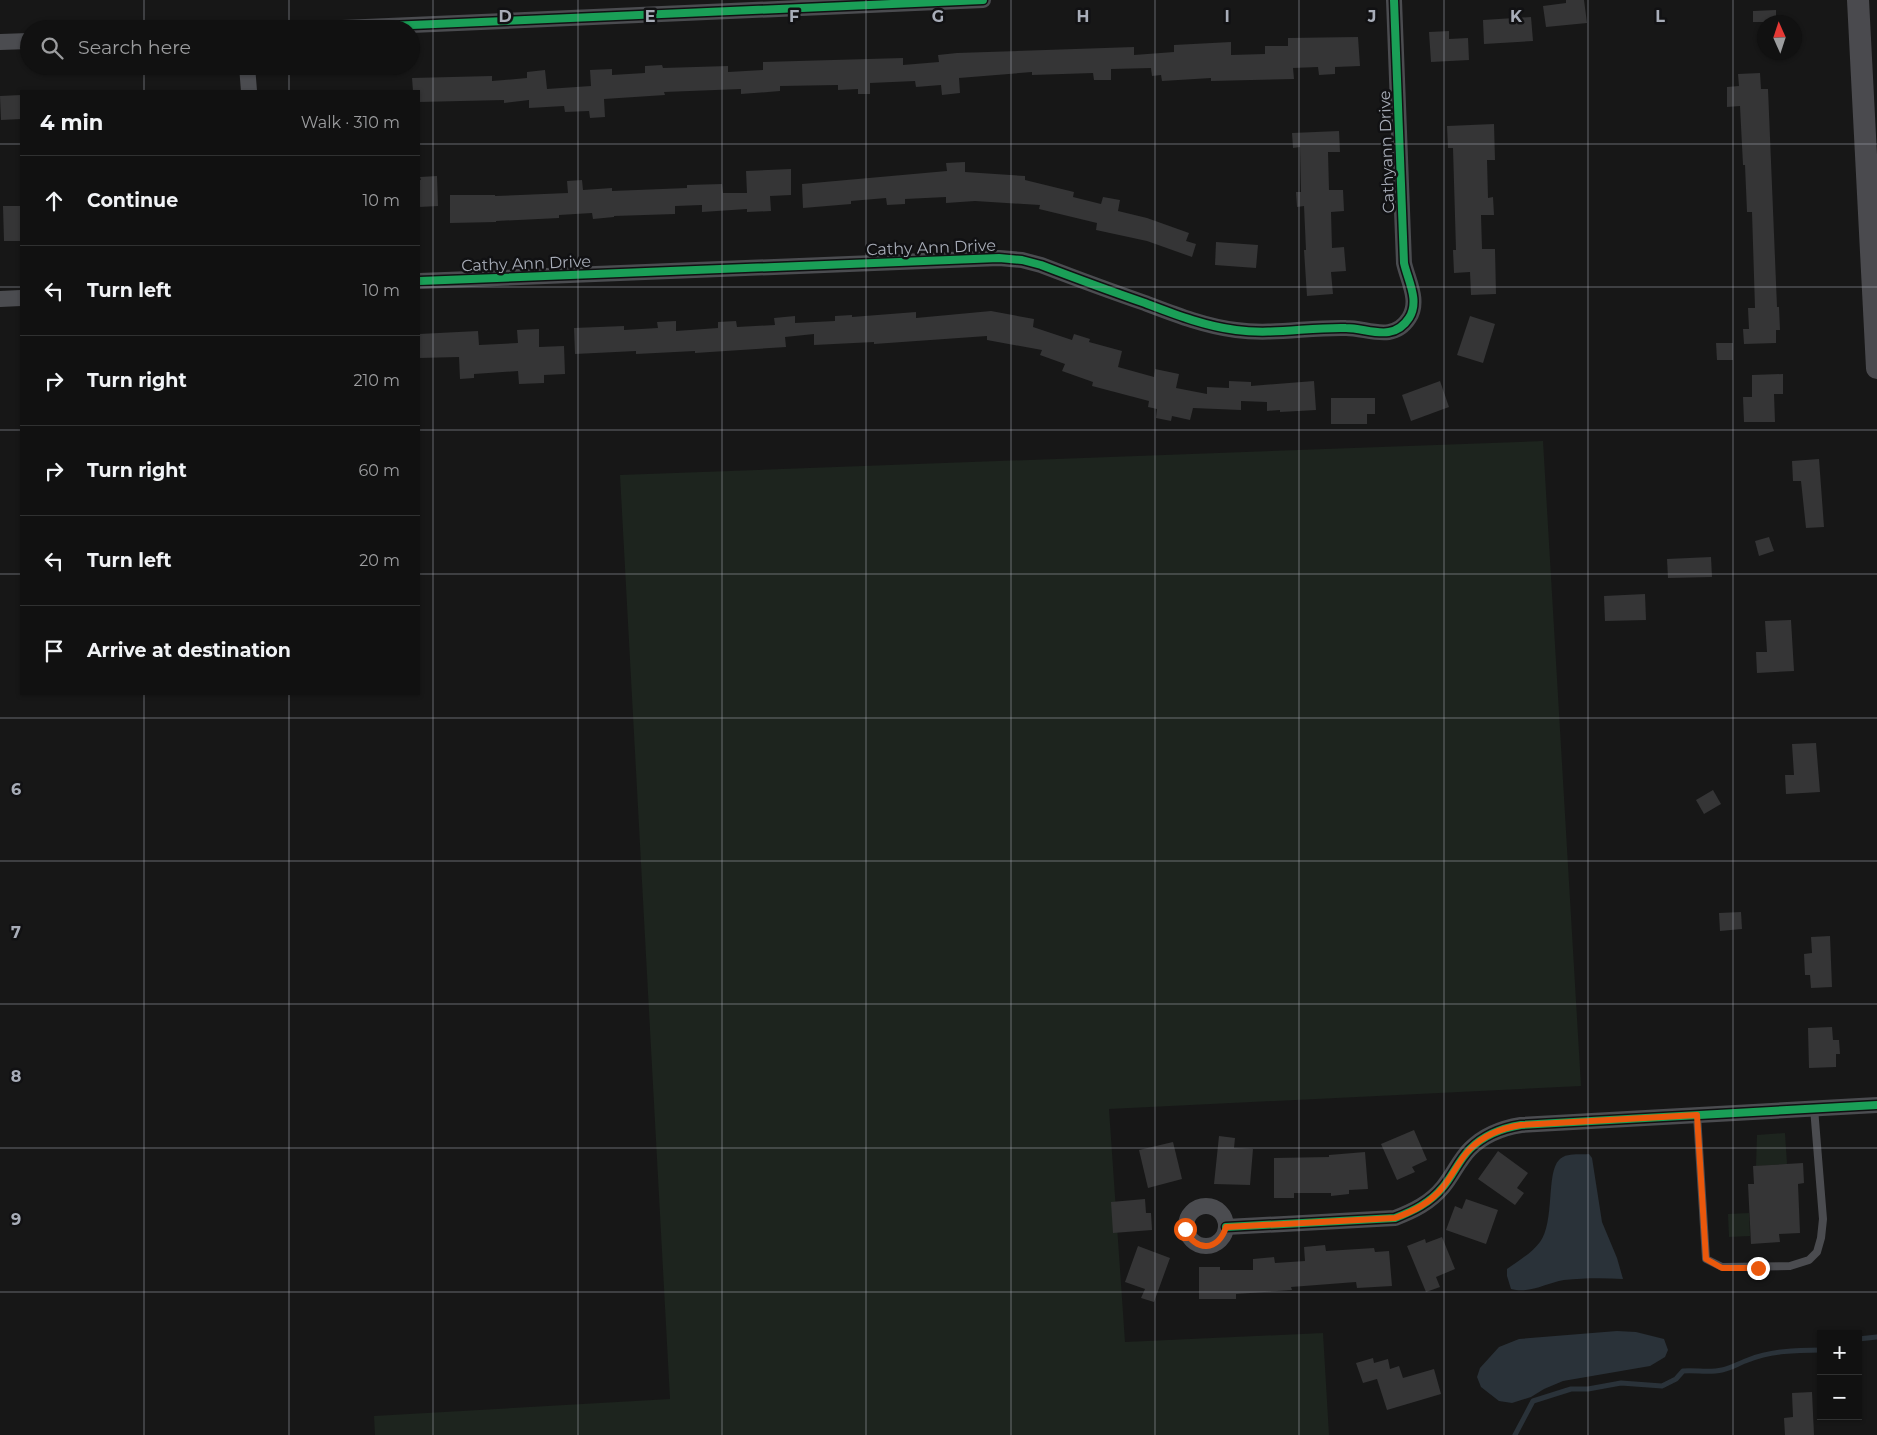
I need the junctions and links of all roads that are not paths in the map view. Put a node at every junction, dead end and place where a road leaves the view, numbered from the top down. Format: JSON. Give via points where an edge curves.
{"nodes":[{"id":1,"x":983,"y":0,"type":"edge"},
{"id":2,"x":1394,"y":0,"type":"edge"},
{"id":3,"x":1858,"y":0,"type":"edge"},
{"id":4,"x":420,"y":25,"type":"edge"},
{"id":5,"x":20,"y":41,"type":"edge"},
{"id":6,"x":0,"y":42,"type":"edge"},
{"id":7,"x":248,"y":75,"type":"edge"},
{"id":8,"x":249,"y":90,"type":"edge"},
{"id":9,"x":420,"y":281,"type":"edge"},
{"id":10,"x":20,"y":298,"type":"edge"},
{"id":11,"x":0,"y":299,"type":"edge"},
{"id":12,"x":1414,"y":301,"type":"joint"},
{"id":13,"x":1877,"y":368,"type":"edge"},
{"id":14,"x":1877,"y":1105,"type":"edge"},
{"id":15,"x":1814,"y":1108,"type":"junction"},
{"id":16,"x":1697,"y":1115,"type":"junction"},
{"id":17,"x":1226,"y":1227,"type":"dead end"}],
"edges":[{"from":1,"to":4,"type":"street"},
{"from":2,"to":12,"type":"street","name":"Cathyann Drive","via":[[1404,264]]},
{"from":3,"to":13,"type":"street"},
{"from":5,"to":6,"type":"street"},
{"from":7,"to":8,"type":"street"},
{"from":9,"to":12,"type":"street","name":"Cathy Ann Drive","via":[[988,257],[1041,265],[1188,319],[1238,331],[1346,328],[1383,334],[1393,332],[1408,319]]},
{"from":10,"to":11,"type":"street"},
{"from":14,"to":15,"type":"street"},
{"from":15,"to":16,"type":"street"},
{"from":15,"to":16,"type":"lane","via":[[1823,1219],[1821,1238],[1817,1252],[1809,1260],[1790,1266],[1722,1268],[1706,1259]]},
{"from":16,"to":17,"type":"street","via":[[1502,1128],[1470,1149],[1431,1199],[1414,1211],[1395,1218]]}]}
